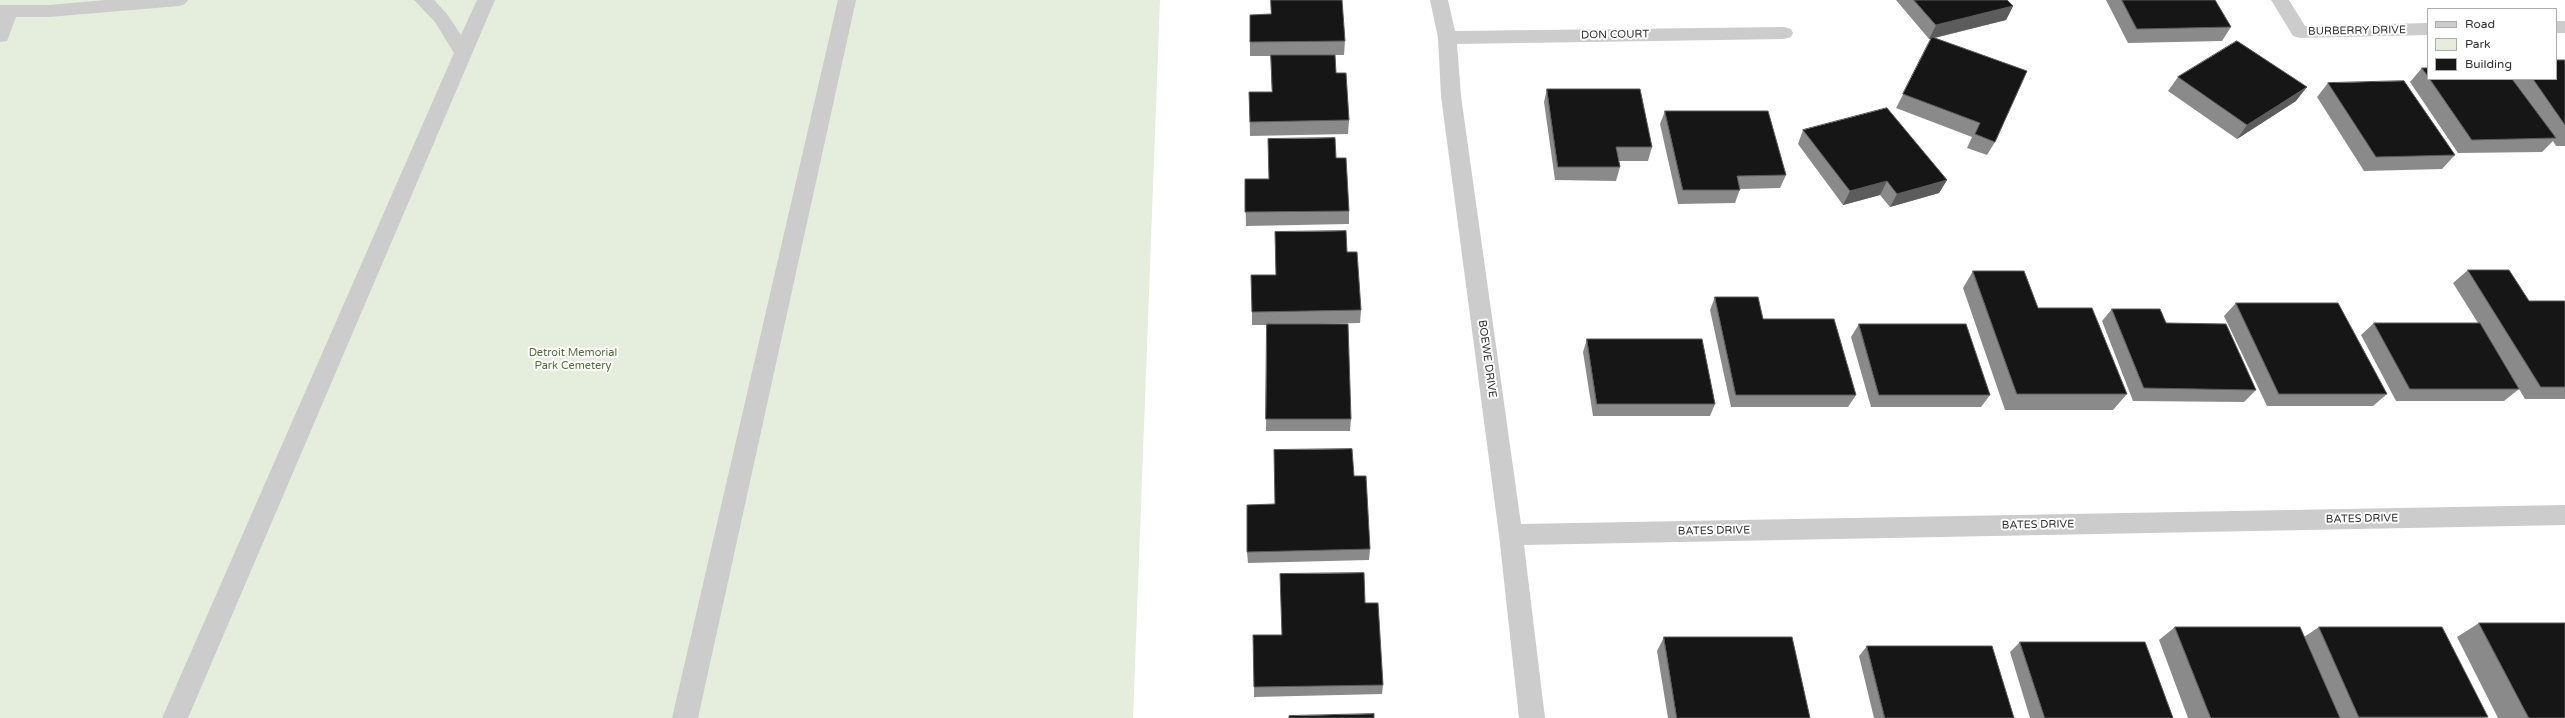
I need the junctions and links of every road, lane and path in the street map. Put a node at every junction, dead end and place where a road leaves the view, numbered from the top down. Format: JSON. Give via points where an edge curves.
{"nodes":[{"id":1,"x":179,"y":0,"type":"edge"},
{"id":2,"x":423,"y":0,"type":"edge"},
{"id":3,"x":486,"y":0,"type":"edge"},
{"id":4,"x":847,"y":0,"type":"edge"},
{"id":5,"x":1439,"y":0,"type":"edge"},
{"id":6,"x":2280,"y":0,"type":"edge"},
{"id":7,"x":5,"y":11,"type":"edge"},
{"id":8,"x":2427,"y":29,"type":"edge"},
{"id":9,"x":1784,"y":33,"type":"dead end"},
{"id":10,"x":0,"y":36,"type":"edge"},
{"id":11,"x":1446,"y":38,"type":"junction"},
{"id":12,"x":463,"y":53,"type":"junction"},
{"id":13,"x":2565,"y":515,"type":"edge"},
{"id":14,"x":1511,"y":535,"type":"junction"},
{"id":15,"x":175,"y":718,"type":"edge"},
{"id":16,"x":685,"y":718,"type":"edge"},
{"id":17,"x":1532,"y":718,"type":"edge"}],
"edges":[{"from":1,"to":7,"type":"street","via":[[50,11]]},
{"from":2,"to":12,"type":"street","via":[[441,18]]},
{"from":3,"to":12,"type":"street"},
{"from":4,"to":16,"type":"street"},
{"from":5,"to":11,"type":"street","name":"BOEWE DRIVE"},
{"from":6,"to":8,"type":"street","name":"BURBERRY DRIVE","via":[[2300,32]]},
{"from":7,"to":10,"type":"street"},
{"from":9,"to":11,"type":"street","name":"DON COURT"},
{"from":11,"to":14,"type":"street","name":"BOEWE DRIVE","via":[[1451,96]]},
{"from":12,"to":15,"type":"street"},
{"from":13,"to":14,"type":"street","name":"BATES DRIVE"},
{"from":14,"to":17,"type":"street","name":"BOEWE DRIVE"}]}
